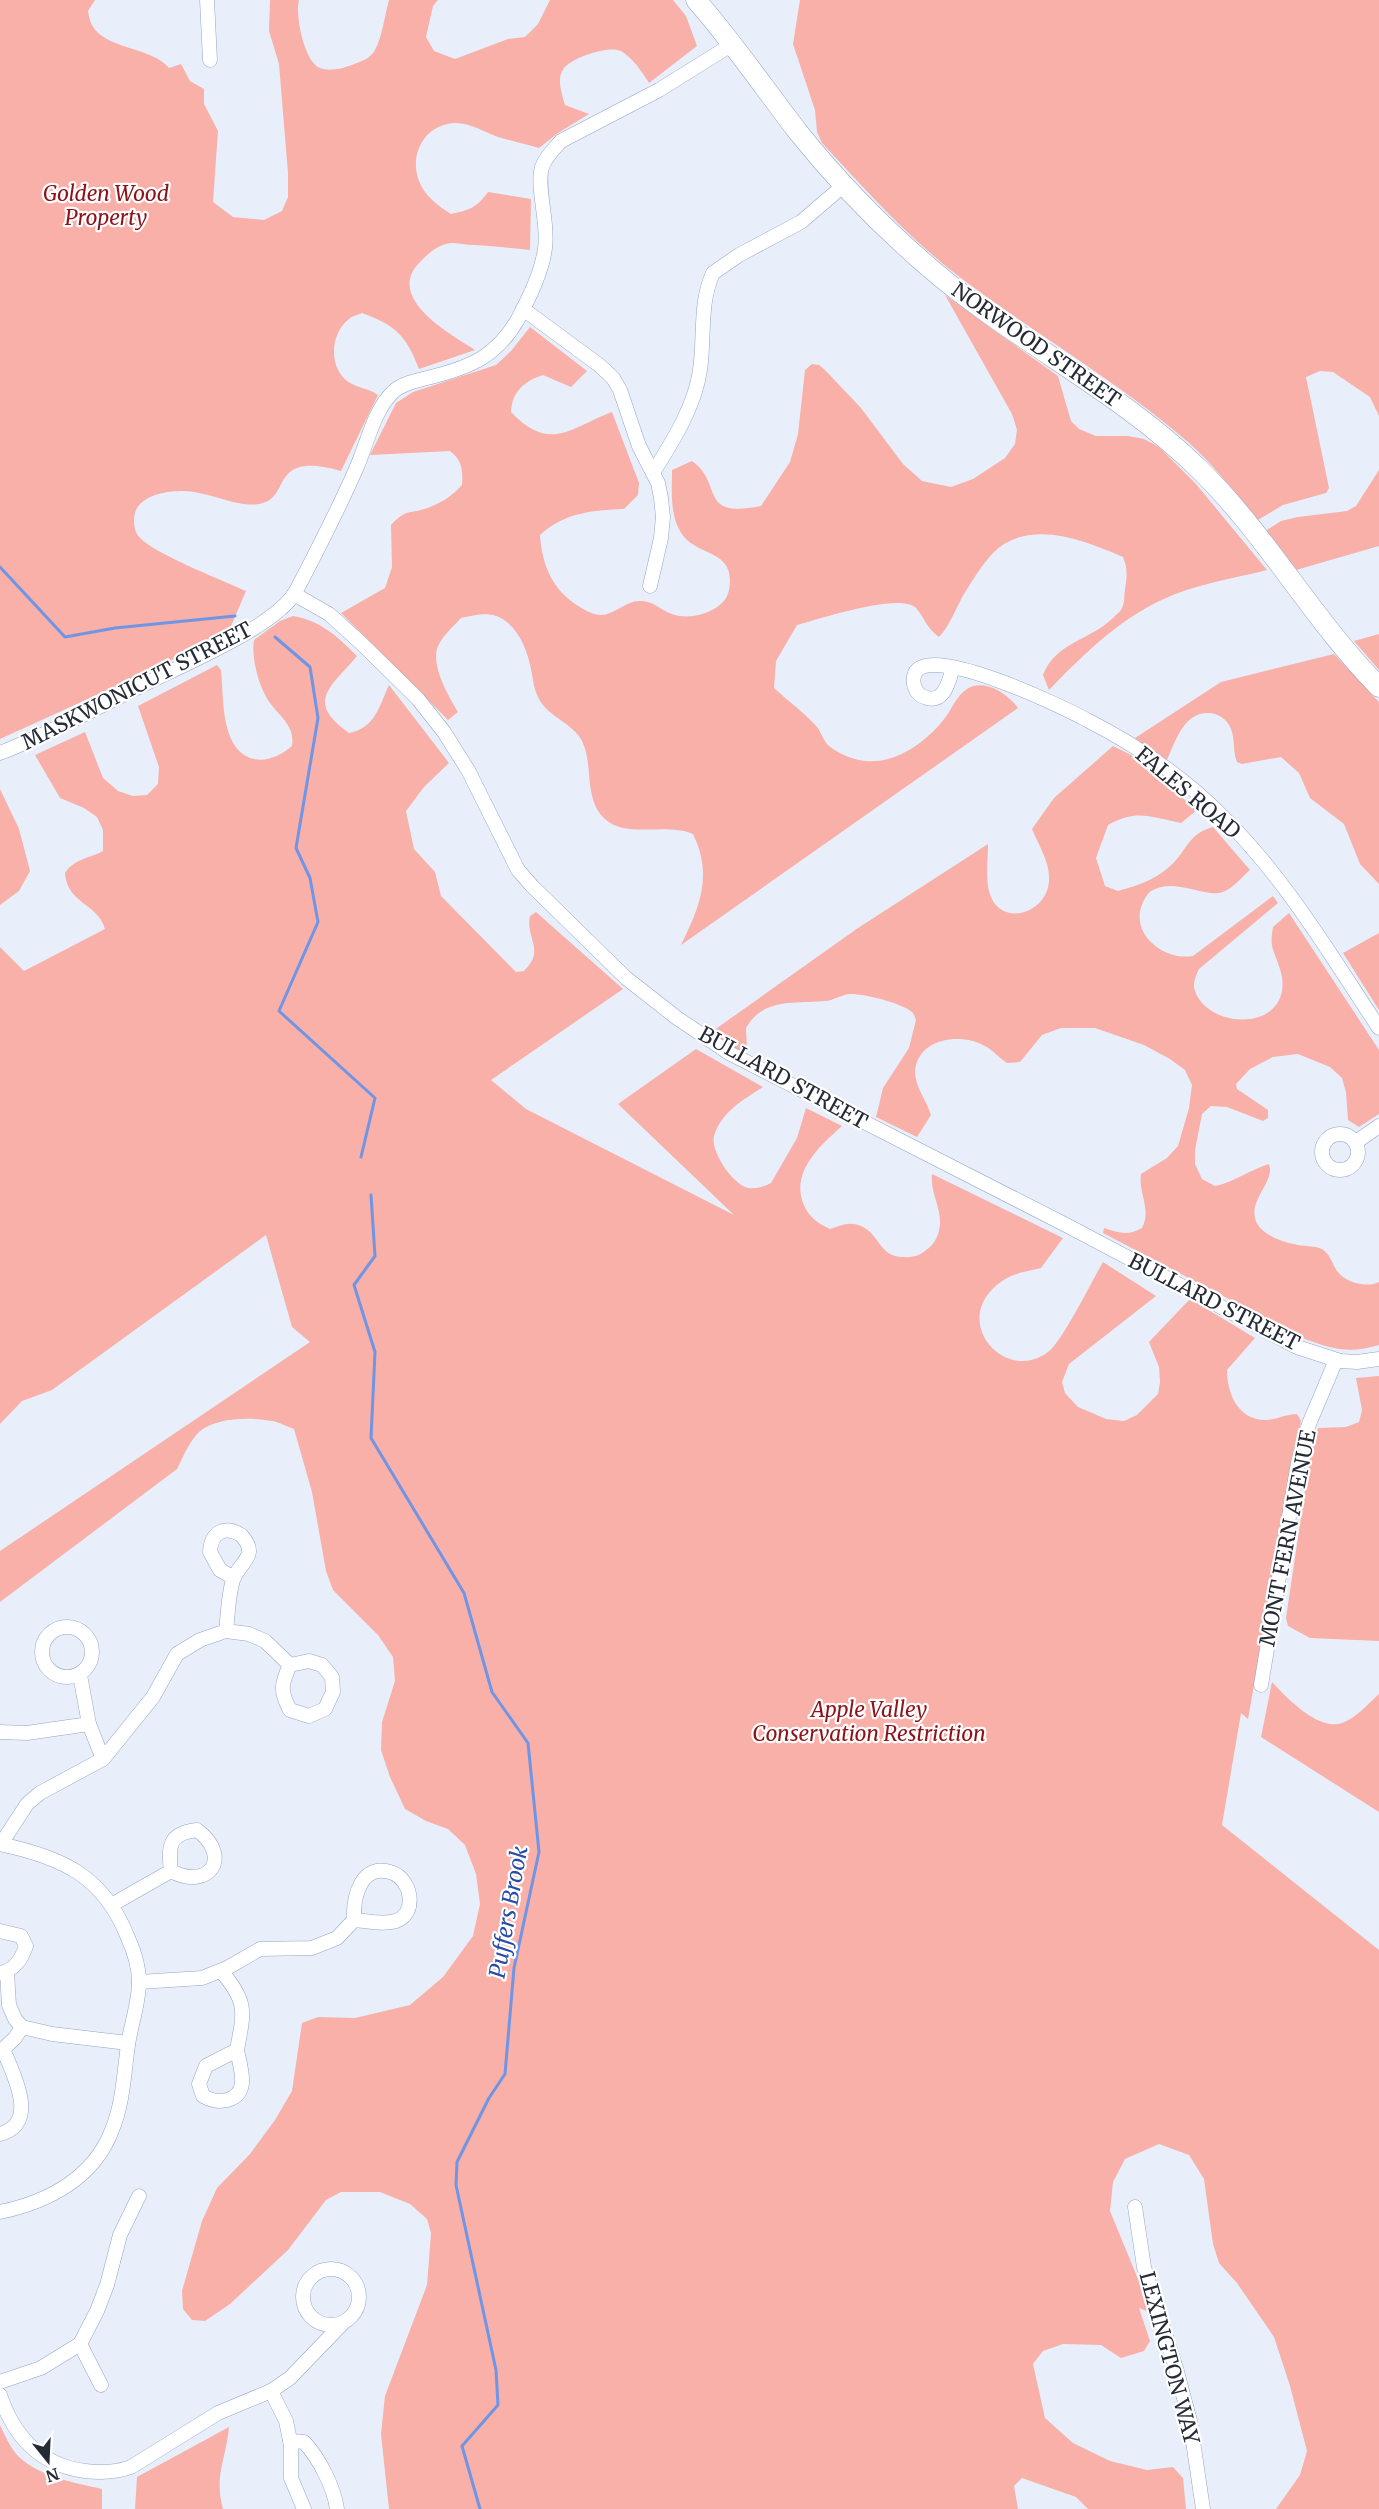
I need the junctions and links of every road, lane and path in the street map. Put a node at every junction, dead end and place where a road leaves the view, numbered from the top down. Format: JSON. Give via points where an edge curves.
{"nodes":[{"id":1,"x":207,"y":0,"type":"edge"},
{"id":2,"x":696,"y":0,"type":"edge"},
{"id":3,"x":731,"y":45,"type":"junction"},
{"id":4,"x":210,"y":60,"type":"dead end"},
{"id":5,"x":843,"y":186,"type":"junction"},
{"id":6,"x":523,"y":309,"type":"junction"},
{"id":7,"x":654,"y":471,"type":"junction"},
{"id":8,"x":650,"y":586,"type":"dead end"},
{"id":9,"x":294,"y":594,"type":"junction"},
{"id":10,"x":953,"y":668,"type":"dead end"},
{"id":11,"x":1379,"y":687,"type":"edge"},
{"id":12,"x":0,"y":753,"type":"edge"},
{"id":13,"x":1379,"y":1028,"type":"edge"},
{"id":14,"x":1379,"y":1126,"type":"edge"},
{"id":15,"x":1356,"y":1142,"type":"dead end"},
{"id":16,"x":1379,"y":1359,"type":"edge"},
{"id":17,"x":1336,"y":1360,"type":"junction"},
{"id":18,"x":234,"y":1578,"type":"dead end"},
{"id":19,"x":226,"y":1631,"type":"junction"},
{"id":20,"x":290,"y":1665,"type":"dead end"},
{"id":21,"x":80,"y":1675,"type":"dead end"},
{"id":22,"x":1261,"y":1685,"type":"dead end"},
{"id":23,"x":89,"y":1724,"type":"junction"},
{"id":24,"x":0,"y":1732,"type":"edge"},
{"id":25,"x":103,"y":1759,"type":"junction"},
{"id":26,"x":0,"y":1844,"type":"edge"},
{"id":27,"x":171,"y":1871,"type":"dead end"},
{"id":28,"x":113,"y":1904,"type":"junction"},
{"id":29,"x":354,"y":1920,"type":"junction"},
{"id":30,"x":0,"y":1931,"type":"edge"},
{"id":31,"x":221,"y":1971,"type":"junction"},
{"id":32,"x":3,"y":1972,"type":"edge"},
{"id":33,"x":139,"y":1982,"type":"junction"},
{"id":34,"x":22,"y":2026,"type":"junction"},
{"id":35,"x":128,"y":2043,"type":"junction"},
{"id":36,"x":2,"y":2050,"type":"edge"},
{"id":37,"x":237,"y":2050,"type":"dead end"},
{"id":38,"x":0,"y":2134,"type":"edge"},
{"id":39,"x":139,"y":2196,"type":"dead end"},
{"id":40,"x":1135,"y":2207,"type":"dead end"},
{"id":41,"x":0,"y":2212,"type":"edge"},
{"id":42,"x":343,"y":2323,"type":"junction"},
{"id":43,"x":80,"y":2343,"type":"junction"},
{"id":44,"x":0,"y":2382,"type":"edge"},
{"id":45,"x":101,"y":2385,"type":"dead end"},
{"id":46,"x":271,"y":2391,"type":"junction"},
{"id":47,"x":0,"y":2395,"type":"edge"},
{"id":48,"x":290,"y":2441,"type":"junction"},
{"id":49,"x":304,"y":2509,"type":"edge"},
{"id":50,"x":337,"y":2509,"type":"edge"},
{"id":51,"x":1203,"y":2509,"type":"edge"}],
"edges":[{"from":1,"to":4,"type":"street"},
{"from":2,"to":3,"type":"main road","name":"NORWOOD STREET"},
{"from":3,"to":5,"type":"main road","name":"NORWOOD STREET"},
{"from":3,"to":6,"type":"street","name":"MASKWONICUT STREET","via":[[659,90],[561,141],[549,153],[541,181],[545,248]]},
{"from":5,"to":7,"type":"street","via":[[801,222],[713,273],[703,311],[697,384],[673,440]]},
{"from":5,"to":11,"type":"main road","name":"NORWOOD STREET","via":[[951,286],[1146,424],[1196,466],[1246,521],[1335,638]]},
{"from":6,"to":7,"type":"street","via":[[613,378],[639,446]]},
{"from":6,"to":9,"type":"street","name":"MASKWONICUT STREET","via":[[504,342],[493,351],[460,368],[393,392]]},
{"from":7,"to":8,"type":"street","via":[[663,517]]},
{"from":9,"to":12,"type":"street","name":"MASKWONICUT STREET","via":[[265,621],[227,644]]},
{"from":9,"to":17,"type":"street","name":"BULLARD STREET","via":[[328,614],[418,699],[468,770],[518,870],[626,978],[677,1018],[738,1058],[1297,1347]]},
{"from":10,"to":13,"type":"street","name":"FALES ROAD","via":[[1015,686],[1089,721],[1134,746],[1219,812],[1287,892]]},
{"from":14,"to":15,"type":"street"},
{"from":16,"to":17,"type":"street","name":"BULLARD STREET"},
{"from":17,"to":22,"type":"street","name":"MONT FERN AVENUE","via":[[1298,1463]]},
{"from":18,"to":19,"type":"street"},
{"from":19,"to":20,"type":"street","via":[[265,1641]]},
{"from":19,"to":25,"type":"street","via":[[177,1654],[153,1697]]},
{"from":21,"to":23,"type":"street"},
{"from":23,"to":24,"type":"street","via":[[27,1733]]},
{"from":23,"to":25,"type":"street"},
{"from":25,"to":26,"type":"street","via":[[40,1793],[27,1804]]},
{"from":26,"to":28,"type":"street","via":[[66,1865],[93,1882]]},
{"from":27,"to":28,"type":"street"},
{"from":28,"to":33,"type":"street","via":[[134,1952]]},
{"from":29,"to":29,"type":"street","via":[[354,1901],[360,1883],[369,1874],[394,1873],[405,1884],[410,1905],[396,1921]]},
{"from":29,"to":31,"type":"street","via":[[337,1938],[320,1946],[260,1949]]},
{"from":30,"to":32,"type":"street","via":[[21,1936],[26,1946],[20,1959]]},
{"from":31,"to":33,"type":"street","via":[[192,1979]]},
{"from":31,"to":37,"type":"street","via":[[234,1986],[244,2018]]},
{"from":32,"to":34,"type":"street","via":[[9,2005]]},
{"from":33,"to":35,"type":"street"},
{"from":34,"to":35,"type":"street","via":[[52,2034]]},
{"from":34,"to":36,"type":"street"},
{"from":35,"to":41,"type":"street","via":[[115,2121],[99,2155],[63,2189],[34,2203]]},
{"from":36,"to":38,"type":"street","via":[[20,2091],[22,2111],[14,2127]]},
{"from":39,"to":43,"type":"street","via":[[120,2235],[97,2311]]},
{"from":40,"to":51,"type":"street","name":"LEXINGTON WAY","via":[[1144,2267],[1190,2421]]},
{"from":42,"to":42,"type":"street","via":[[326,2325],[306,2310],[303,2294],[318,2273],[334,2270],[355,2282],[360,2297],[358,2305]]},
{"from":42,"to":46,"type":"street","via":[[296,2372]]},
{"from":43,"to":44,"type":"street","via":[[41,2367]]},
{"from":43,"to":45,"type":"street"},
{"from":46,"to":47,"type":"street","via":[[218,2413],[131,2467],[97,2472],[68,2467],[38,2454],[16,2430]]},
{"from":46,"to":48,"type":"street","via":[[285,2416]]},
{"from":48,"to":49,"type":"street","via":[[291,2478]]},
{"from":48,"to":50,"type":"street","via":[[304,2442],[312,2452]]}]}
